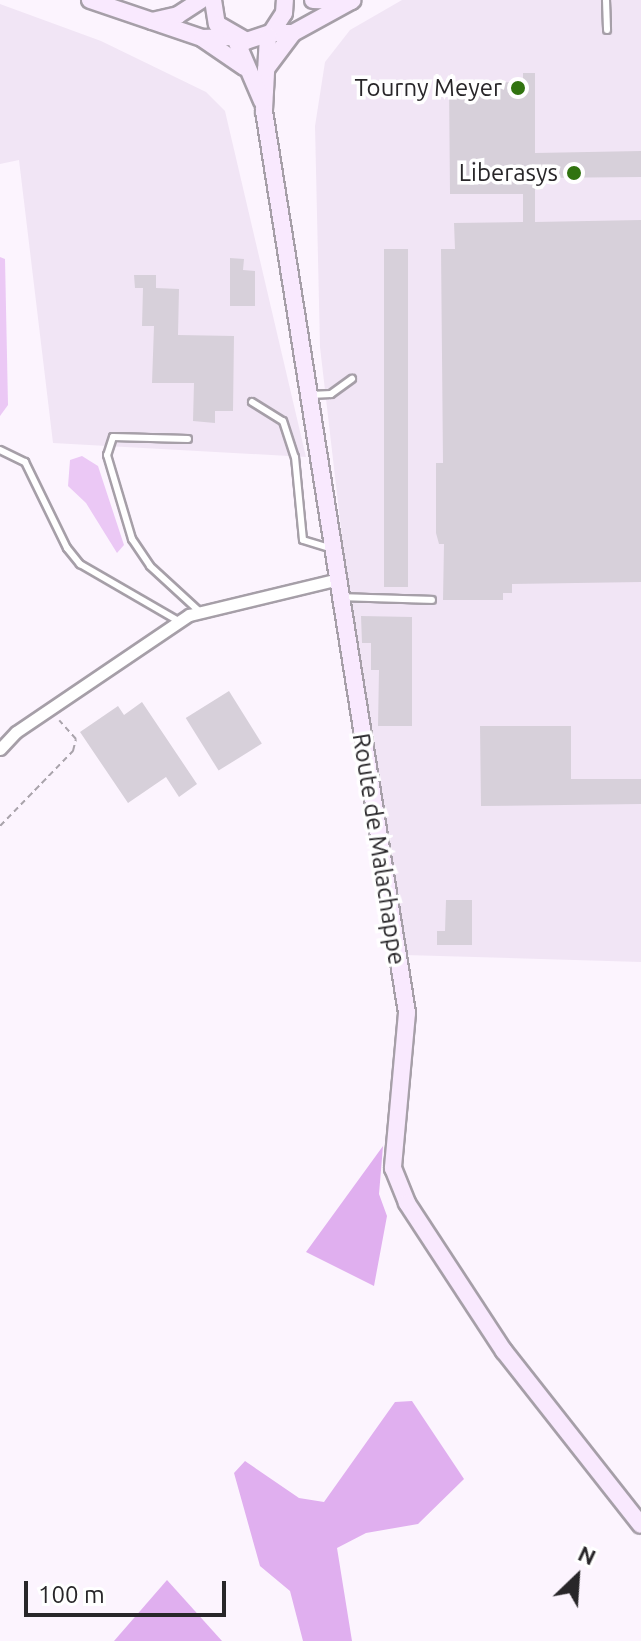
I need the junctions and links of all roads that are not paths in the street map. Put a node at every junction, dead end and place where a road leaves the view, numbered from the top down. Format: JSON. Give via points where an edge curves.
{"nodes":[{"id":1,"x":90,"y":0,"type":"edge"},
{"id":2,"x":201,"y":0,"type":"edge"},
{"id":3,"x":213,"y":0,"type":"edge"},
{"id":4,"x":285,"y":0,"type":"edge"},
{"id":5,"x":313,"y":0,"type":"edge"},
{"id":6,"x":352,"y":0,"type":"edge"},
{"id":7,"x":606,"y":0,"type":"edge"},
{"id":8,"x":148,"y":22,"type":"junction"},
{"id":9,"x":607,"y":30,"type":"dead end"},
{"id":10,"x":293,"y":33,"type":"junction"},
{"id":11,"x":270,"y":34,"type":"junction"},
{"id":12,"x":202,"y":38,"type":"junction"},
{"id":13,"x":234,"y":38,"type":"junction"},
{"id":14,"x":244,"y":67,"type":"junction"},
{"id":15,"x":265,"y":70,"type":"junction"},
{"id":16,"x":262,"y":101,"type":"junction"},
{"id":17,"x":352,"y":379,"type":"dead end"},
{"id":18,"x":307,"y":395,"type":"junction"},
{"id":19,"x":252,"y":402,"type":"dead end"},
{"id":20,"x":188,"y":439,"type":"dead end"},
{"id":21,"x":0,"y":450,"type":"edge"},
{"id":22,"x":330,"y":548,"type":"junction"},
{"id":23,"x":336,"y":588,"type":"junction"},
{"id":24,"x":432,"y":600,"type":"dead end"},
{"id":25,"x":200,"y":612,"type":"junction"},
{"id":26,"x":180,"y":622,"type":"junction"},
{"id":27,"x":0,"y":749,"type":"edge"},
{"id":28,"x":641,"y":1525,"type":"edge"}],
"edges":[{"from":1,"to":8,"type":"street"},
{"from":2,"to":8,"type":"street","via":[[178,15]]},
{"from":3,"to":13,"type":"street","name":"Route de Malachappe","via":[[217,24]]},
{"from":4,"to":11,"type":"street","name":"Route de Malachappe","via":[[284,13]]},
{"from":5,"to":6,"type":"street"},
{"from":6,"to":10,"type":"street"},
{"from":7,"to":9,"type":"lane"},
{"from":8,"to":12,"type":"street"},
{"from":10,"to":11,"type":"street"},
{"from":10,"to":15,"type":"street"},
{"from":11,"to":13,"type":"street"},
{"from":11,"to":15,"type":"street","name":"Route de Malachappe"},
{"from":12,"to":13,"type":"street"},
{"from":12,"to":14,"type":"street"},
{"from":13,"to":14,"type":"street","name":"Route de Malachappe"},
{"from":14,"to":16,"type":"street","name":"Route de Malachappe"},
{"from":15,"to":16,"type":"street","name":"Route de Malachappe"},
{"from":16,"to":18,"type":"street","name":"Route de Malachappe"},
{"from":17,"to":18,"type":"lane","via":[[331,394]]},
{"from":18,"to":22,"type":"street","name":"Route de Malachappe"},
{"from":19,"to":22,"type":"lane","via":[[283,421],[295,457],[303,540]]},
{"from":20,"to":25,"type":"lane","via":[[113,437],[107,455],[132,539],[150,566]]},
{"from":21,"to":26,"type":"lane","via":[[25,462],[80,564]]},
{"from":22,"to":23,"type":"street","name":"Route de Malachappe"},
{"from":23,"to":24,"type":"lane"},
{"from":23,"to":25,"type":"street"},
{"from":23,"to":28,"type":"street","name":"Route de Malachappe","via":[[407,1013],[393,1168],[407,1203],[504,1351]]},
{"from":25,"to":26,"type":"street"},
{"from":26,"to":27,"type":"street"}]}
